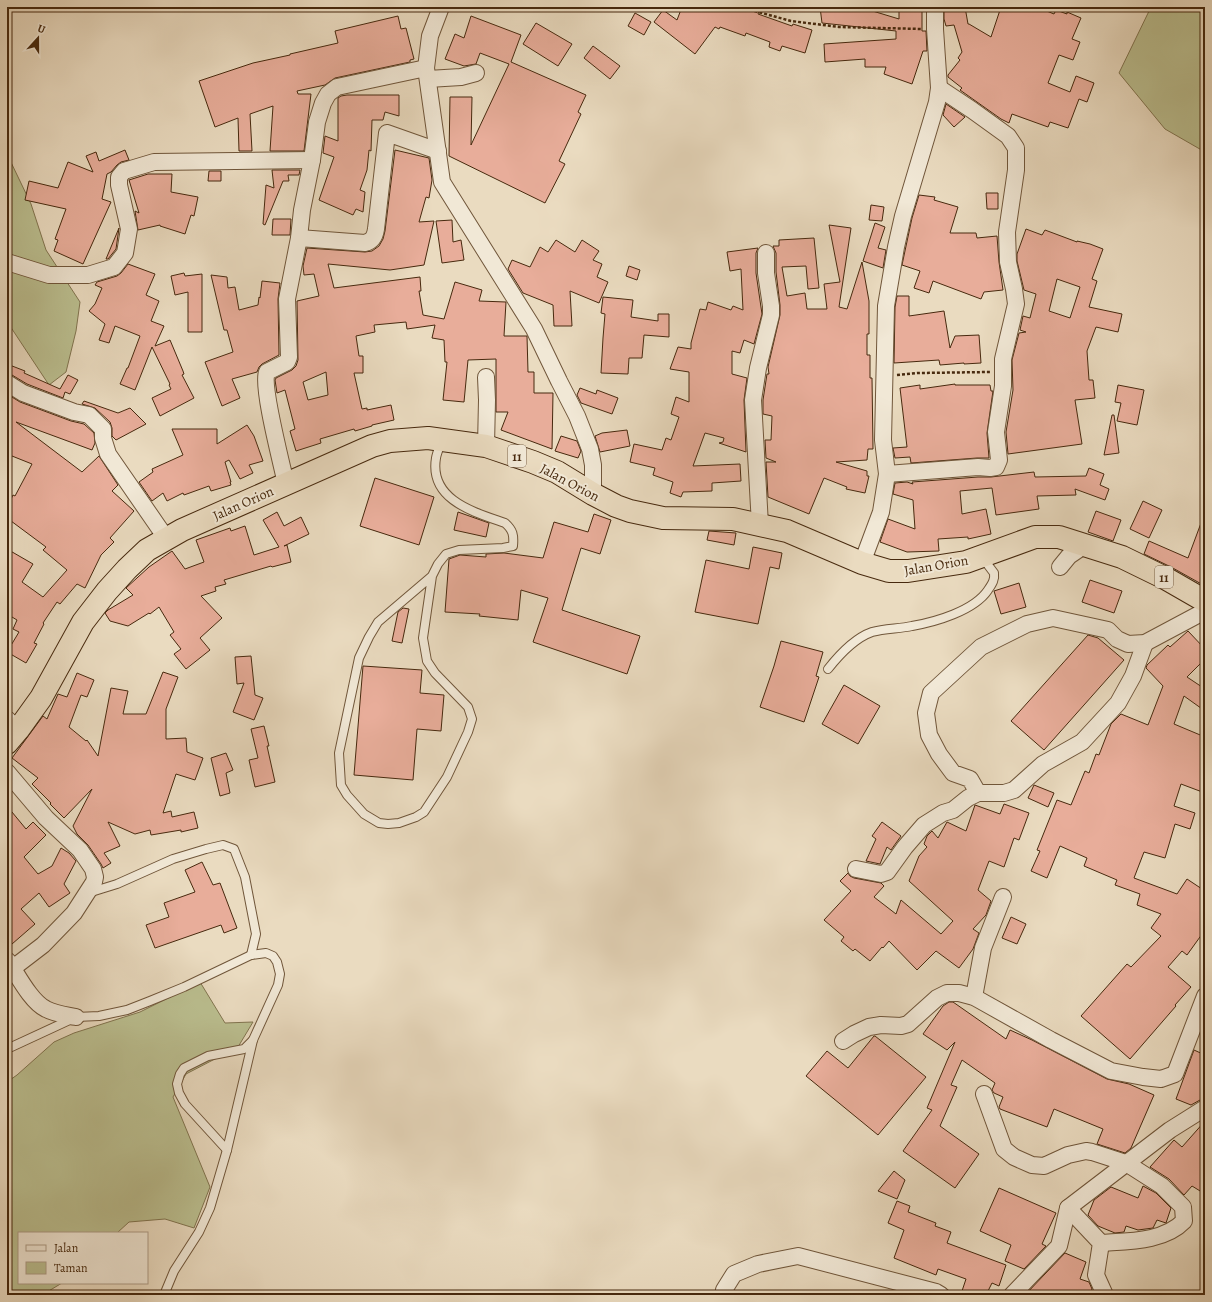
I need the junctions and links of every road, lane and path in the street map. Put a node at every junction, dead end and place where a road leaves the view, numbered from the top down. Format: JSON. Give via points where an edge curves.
{"nodes":[{"id":1,"x":441,"y":7,"type":"edge"},
{"id":2,"x":740,"y":7,"type":"edge"},
{"id":3,"x":935,"y":7,"type":"edge"},
{"id":4,"x":935,"y":29,"type":"junction"},
{"id":5,"x":476,"y":73,"type":"dead end"},
{"id":6,"x":427,"y":74,"type":"junction"},
{"id":7,"x":938,"y":95,"type":"junction"},
{"id":8,"x":438,"y":151,"type":"junction"},
{"id":9,"x":312,"y":160,"type":"junction"},
{"id":10,"x":299,"y":238,"type":"junction"},
{"id":11,"x":766,"y":253,"type":"dead end"},
{"id":12,"x":7,"y":262,"type":"edge"},
{"id":13,"x":1003,"y":371,"type":"junction"},
{"id":14,"x":885,"y":376,"type":"junction"},
{"id":15,"x":486,"y":377,"type":"dead end"},
{"id":16,"x":7,"y":383,"type":"edge"},
{"id":17,"x":442,"y":439,"type":"junction"},
{"id":18,"x":486,"y":446,"type":"junction"},
{"id":19,"x":887,"y":474,"type":"junction"},
{"id":20,"x":286,"y":484,"type":"junction"},
{"id":21,"x":593,"y":494,"type":"junction"},
{"id":22,"x":760,"y":525,"type":"junction"},
{"id":23,"x":166,"y":538,"type":"junction"},
{"id":24,"x":1085,"y":545,"type":"junction"},
{"id":25,"x":981,"y":556,"type":"junction"},
{"id":26,"x":862,"y":562,"type":"junction"},
{"id":27,"x":1060,"y":567,"type":"dead end"},
{"id":28,"x":432,"y":576,"type":"junction"},
{"id":29,"x":1205,"y":601,"type":"edge"},
{"id":30,"x":1205,"y":611,"type":"edge"},
{"id":31,"x":1145,"y":643,"type":"junction"},
{"id":32,"x":828,"y":669,"type":"dead end"},
{"id":33,"x":11,"y":730,"type":"edge"},
{"id":34,"x":7,"y":772,"type":"edge"},
{"id":35,"x":978,"y":793,"type":"junction"},
{"id":36,"x":856,"y":869,"type":"dead end"},
{"id":37,"x":86,"y":893,"type":"junction"},
{"id":38,"x":1004,"y":897,"type":"dead end"},
{"id":39,"x":251,"y":955,"type":"junction"},
{"id":40,"x":10,"y":964,"type":"edge"},
{"id":41,"x":1205,"y":996,"type":"edge"},
{"id":42,"x":974,"y":997,"type":"junction"},
{"id":43,"x":76,"y":1017,"type":"junction"},
{"id":44,"x":253,"y":1040,"type":"junction"},
{"id":45,"x":843,"y":1041,"type":"dead end"},
{"id":46,"x":7,"y":1050,"type":"edge"},
{"id":47,"x":984,"y":1094,"type":"dead end"},
{"id":48,"x":1205,"y":1108,"type":"edge"},
{"id":49,"x":227,"y":1150,"type":"junction"},
{"id":50,"x":1126,"y":1163,"type":"junction"},
{"id":51,"x":1068,"y":1208,"type":"junction"},
{"id":52,"x":1101,"y":1242,"type":"junction"},
{"id":53,"x":164,"y":1295,"type":"edge"},
{"id":54,"x":723,"y":1295,"type":"edge"},
{"id":55,"x":941,"y":1295,"type":"edge"},
{"id":56,"x":1012,"y":1295,"type":"edge"},
{"id":57,"x":1105,"y":1295,"type":"edge"}],
"edges":[{"from":1,"to":6,"type":"street","via":[[430,36]]},
{"from":2,"to":4,"type":"path","via":[[791,21],[839,27]]},
{"from":3,"to":4,"type":"street"},
{"from":4,"to":7,"type":"street"},
{"from":5,"to":6,"type":"street","via":[[461,77]]},
{"from":6,"to":8,"type":"street"},
{"from":6,"to":9,"type":"street","via":[[337,87],[328,94],[323,103],[317,122]]},
{"from":7,"to":13,"type":"street","via":[[972,110],[1008,136],[1016,148],[1016,170],[1007,232],[1008,262],[1016,304]]},
{"from":7,"to":14,"type":"street","via":[[902,216],[896,247],[886,306]]},
{"from":8,"to":10,"type":"street","via":[[387,133],[376,229],[370,242]]},
{"from":8,"to":21,"type":"street","via":[[442,182],[534,329],[577,416],[590,449]]},
{"from":9,"to":10,"type":"street"},
{"from":9,"to":12,"type":"street","via":[[154,162],[124,171],[119,177],[119,185],[129,229],[126,253],[114,267],[88,275],[49,275]]},
{"from":10,"to":20,"type":"street","via":[[287,299],[289,357],[287,362],[267,372],[266,375]]},
{"from":11,"to":22,"type":"street","via":[[771,315],[753,400]]},
{"from":13,"to":14,"type":"path"},
{"from":13,"to":19,"type":"street","via":[[996,432],[999,460],[996,466]]},
{"from":14,"to":19,"type":"street","via":[[883,440]]},
{"from":15,"to":18,"type":"street"},
{"from":16,"to":23,"type":"street","via":[[23,393],[89,416],[98,424],[103,429],[108,454]]},
{"from":17,"to":18,"type":"highway","name":"Jalan Orion","number":"11"},
{"from":17,"to":20,"type":"highway","name":"Jalan Orion","number":"11","via":[[390,441]]},
{"from":17,"to":28,"type":"lane","via":[[436,458],[437,480],[440,486],[459,504],[504,523],[514,535],[513,546],[459,550],[446,554]]},
{"from":18,"to":21,"type":"highway","name":"Jalan Orion","number":"11","via":[[557,472]]},
{"from":19,"to":26,"type":"street","via":[[881,512]]},
{"from":20,"to":23,"type":"highway","name":"Jalan Orion","number":"11"},
{"from":21,"to":22,"type":"highway","name":"Jalan Orion","number":"11","via":[[630,512],[663,518],[733,519]]},
{"from":22,"to":26,"type":"highway","name":"Jalan Orion","number":"11","via":[[787,532]]},
{"from":23,"to":33,"type":"highway","name":"Jalan Orion","number":"11","via":[[147,550],[127,568],[102,597],[83,622],[41,698]]},
{"from":24,"to":25,"type":"highway","name":"Jalan Orion","number":"11","via":[[1059,537],[1035,537]]},
{"from":24,"to":27,"type":"street","via":[[1069,556]]},
{"from":24,"to":29,"type":"highway","name":"Jalan Orion","number":"11","via":[[1122,557]]},
{"from":25,"to":26,"type":"highway","name":"Jalan Orion","number":"11","via":[[966,562],[908,571],[889,571]]},
{"from":25,"to":32,"type":"lane","via":[[994,573],[994,580],[982,597],[965,609],[932,621],[911,627],[885,629],[862,637]]},
{"from":28,"to":28,"type":"lane","via":[[378,622],[359,658],[339,753],[341,785],[347,796],[364,814],[379,823],[399,823],[424,812],[447,777],[472,719],[468,707],[435,673],[427,661],[423,638]]},
{"from":30,"to":31,"type":"street"},
{"from":31,"to":35,"type":"street","via":[[1133,676],[1118,703],[1082,742],[1043,764],[1014,790],[1004,793]]},
{"from":31,"to":35,"type":"street","via":[[1128,644],[1117,639],[1108,630],[1053,618],[1027,624],[981,647],[931,693],[926,713],[929,735],[939,754],[953,773],[970,779]]},
{"from":34,"to":37,"type":"street","via":[[46,818],[80,850],[93,869],[94,882]]},
{"from":35,"to":36,"type":"street","via":[[924,825],[887,872],[880,874]]},
{"from":37,"to":39,"type":"lane","via":[[117,884],[173,859],[222,845],[234,849],[245,877],[256,934]]},
{"from":37,"to":40,"type":"street","via":[[74,913],[43,945]]},
{"from":38,"to":42,"type":"street","via":[[983,948]]},
{"from":39,"to":43,"type":"lane","via":[[184,987],[127,1010],[99,1016]]},
{"from":39,"to":44,"type":"lane","via":[[266,953],[273,956],[278,962],[280,974],[278,985]]},
{"from":40,"to":43,"type":"street","via":[[35,1001],[44,1009]]},
{"from":41,"to":42,"type":"street","via":[[1175,1074],[1161,1079],[1111,1071]]},
{"from":42,"to":45,"type":"street","via":[[947,993],[908,1024],[869,1027]]},
{"from":43,"to":46,"type":"lane"},
{"from":44,"to":49,"type":"lane"},
{"from":44,"to":49,"type":"lane","via":[[244,1049],[208,1056],[184,1068],[177,1084],[185,1104]]},
{"from":47,"to":50,"type":"street","via":[[1004,1149],[1014,1157],[1032,1165],[1044,1166],[1068,1155],[1086,1151]]},
{"from":48,"to":50,"type":"street"},
{"from":49,"to":53,"type":"lane","via":[[210,1208],[199,1232],[174,1271]]},
{"from":50,"to":51,"type":"street"},
{"from":50,"to":52,"type":"street","via":[[1162,1186],[1183,1207],[1184,1221],[1176,1229],[1144,1240]]},
{"from":51,"to":52,"type":"street"},
{"from":51,"to":56,"type":"street","via":[[1059,1246]]},
{"from":52,"to":57,"type":"street","via":[[1096,1275]]},
{"from":54,"to":55,"type":"street","via":[[734,1274],[758,1264],[798,1256]]}]}
